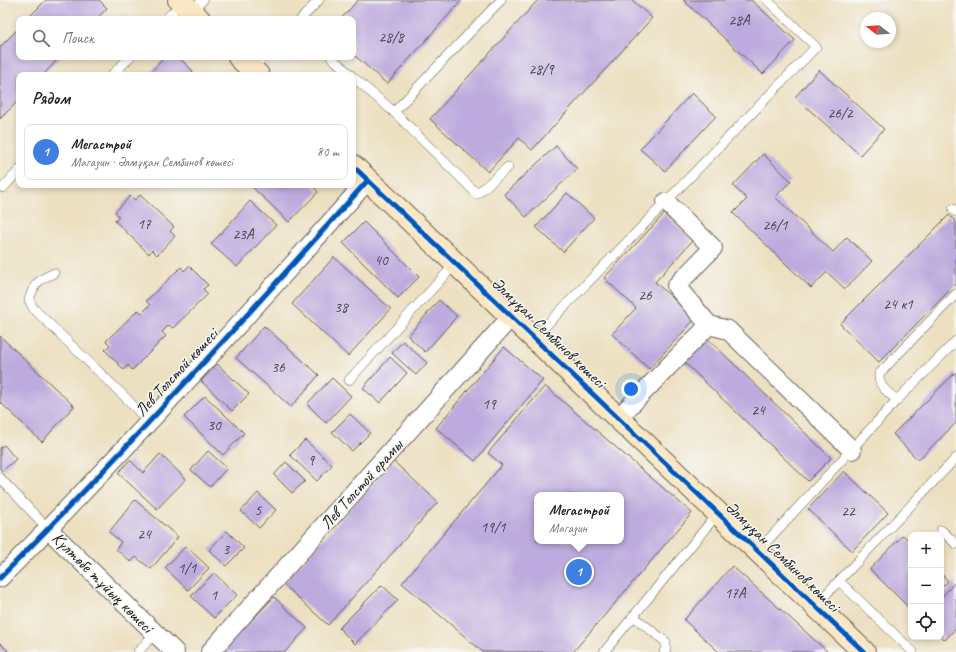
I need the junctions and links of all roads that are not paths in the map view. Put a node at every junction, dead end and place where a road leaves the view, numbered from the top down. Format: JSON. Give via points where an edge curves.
{"nodes":[{"id":1,"x":319,"y":0,"type":"edge"},
{"id":2,"x":501,"y":0,"type":"edge"},
{"id":3,"x":767,"y":0,"type":"edge"},
{"id":4,"x":191,"y":7,"type":"edge"},
{"id":5,"x":172,"y":16,"type":"edge"},
{"id":6,"x":304,"y":16,"type":"edge"},
{"id":7,"x":127,"y":60,"type":"edge"},
{"id":8,"x":333,"y":60,"type":"edge"},
{"id":9,"x":115,"y":72,"type":"edge"},
{"id":10,"x":347,"y":72,"type":"edge"},
{"id":11,"x":356,"y":79,"type":"edge"},
{"id":12,"x":394,"y":112,"type":"junction"},
{"id":13,"x":508,"y":167,"type":"dead end"},
{"id":14,"x":16,"y":173,"type":"edge"},
{"id":15,"x":360,"y":173,"type":"edge"},
{"id":16,"x":3,"y":188,"type":"dead end"},
{"id":17,"x":348,"y":188,"type":"edge"},
{"id":18,"x":666,"y":202,"type":"junction"},
{"id":19,"x":456,"y":264,"type":"junction"},
{"id":20,"x":54,"y":273,"type":"dead end"},
{"id":21,"x":956,"y":294,"type":"edge"},
{"id":22,"x":511,"y":317,"type":"junction"},
{"id":23,"x":709,"y":325,"type":"junction"},
{"id":24,"x":534,"y":338,"type":"junction"},
{"id":25,"x":956,"y":341,"type":"edge"},
{"id":26,"x":349,"y":380,"type":"dead end"},
{"id":27,"x":898,"y":400,"type":"junction"},
{"id":28,"x":618,"y":418,"type":"junction"},
{"id":29,"x":148,"y":422,"type":"junction"},
{"id":30,"x":852,"y":450,"type":"junction"},
{"id":31,"x":956,"y":458,"type":"edge"},
{"id":32,"x":0,"y":478,"type":"edge"},
{"id":33,"x":718,"y":513,"type":"junction"},
{"id":34,"x":48,"y":529,"type":"junction"},
{"id":35,"x":941,"y":530,"type":"dead end"},
{"id":36,"x":956,"y":544,"type":"edge"},
{"id":37,"x":758,"y":551,"type":"junction"},
{"id":38,"x":0,"y":578,"type":"edge"},
{"id":39,"x":839,"y":581,"type":"junction"},
{"id":40,"x":815,"y":606,"type":"junction"},
{"id":41,"x":634,"y":616,"type":"junction"},
{"id":42,"x":154,"y":633,"type":"junction"},
{"id":43,"x":138,"y":652,"type":"edge"},
{"id":44,"x":175,"y":652,"type":"edge"},
{"id":45,"x":210,"y":652,"type":"edge"},
{"id":46,"x":604,"y":652,"type":"edge"},
{"id":47,"x":664,"y":652,"type":"edge"},
{"id":48,"x":864,"y":652,"type":"edge"},
{"id":49,"x":913,"y":652,"type":"edge"}],
"edges":[{"from":1,"to":6,"type":"lane"},
{"from":2,"to":12,"type":"lane"},
{"from":3,"to":18,"type":"lane","via":[[816,47]]},
{"from":4,"to":5,"type":"lane"},
{"from":7,"to":9,"type":"lane"},
{"from":8,"to":10,"type":"lane"},
{"from":11,"to":12,"type":"lane"},
{"from":12,"to":13,"type":"lane","via":[[477,194]]},
{"from":14,"to":16,"type":"lane"},
{"from":15,"to":19,"type":"street","name":"Әлмұқан Сембинов көшесі"},
{"from":17,"to":29,"type":"street","name":"Лев Толстой көшесі","via":[[207,359]]},
{"from":18,"to":23,"type":"street","via":[[713,248],[676,286]]},
{"from":18,"to":24,"type":"lane"},
{"from":19,"to":22,"type":"street","name":"Әлмұқан Сембинов көшесі"},
{"from":19,"to":26,"type":"lane"},
{"from":20,"to":29,"type":"lane","via":[[34,286],[29,300],[33,308]]},
{"from":21,"to":27,"type":"lane","via":[[879,374],[881,386]]},
{"from":22,"to":24,"type":"street","name":"Әлмұқан Сембинов көшесі"},
{"from":22,"to":45,"type":"street","name":"Лев Толстой орамы"},
{"from":23,"to":28,"type":"street"},
{"from":23,"to":30,"type":"street","via":[[728,330]]},
{"from":24,"to":28,"type":"street","name":"Әлмұқан Сембинов көшесі"},
{"from":25,"to":27,"type":"lane"},
{"from":27,"to":30,"type":"lane"},
{"from":28,"to":33,"type":"street","name":"Әлмұқан Сембинов көшесі"},
{"from":29,"to":34,"type":"street","name":"Лев Толстой көшесі"},
{"from":30,"to":37,"type":"lane"},
{"from":31,"to":39,"type":"lane"},
{"from":32,"to":34,"type":"lane"},
{"from":33,"to":37,"type":"street","name":"Әлмұқан Сембинов көшесі"},
{"from":33,"to":41,"type":"lane"},
{"from":34,"to":38,"type":"street","name":"Лев Толстой көшесі"},
{"from":34,"to":42,"type":"street","name":"Күлтөбе тұйық көшесі"},
{"from":35,"to":36,"type":"lane"},
{"from":37,"to":40,"type":"street","name":"Әлмұқан Сембинов көшесі"},
{"from":39,"to":40,"type":"lane"},
{"from":39,"to":49,"type":"lane"},
{"from":40,"to":48,"type":"street","name":"Әлмұқан Сембинов көшесі"},
{"from":41,"to":46,"type":"lane"},
{"from":41,"to":47,"type":"lane","via":[[666,642]]},
{"from":42,"to":43,"type":"lane"},
{"from":42,"to":44,"type":"street","name":"Күлтөбе тұйық көшесі"}]}
